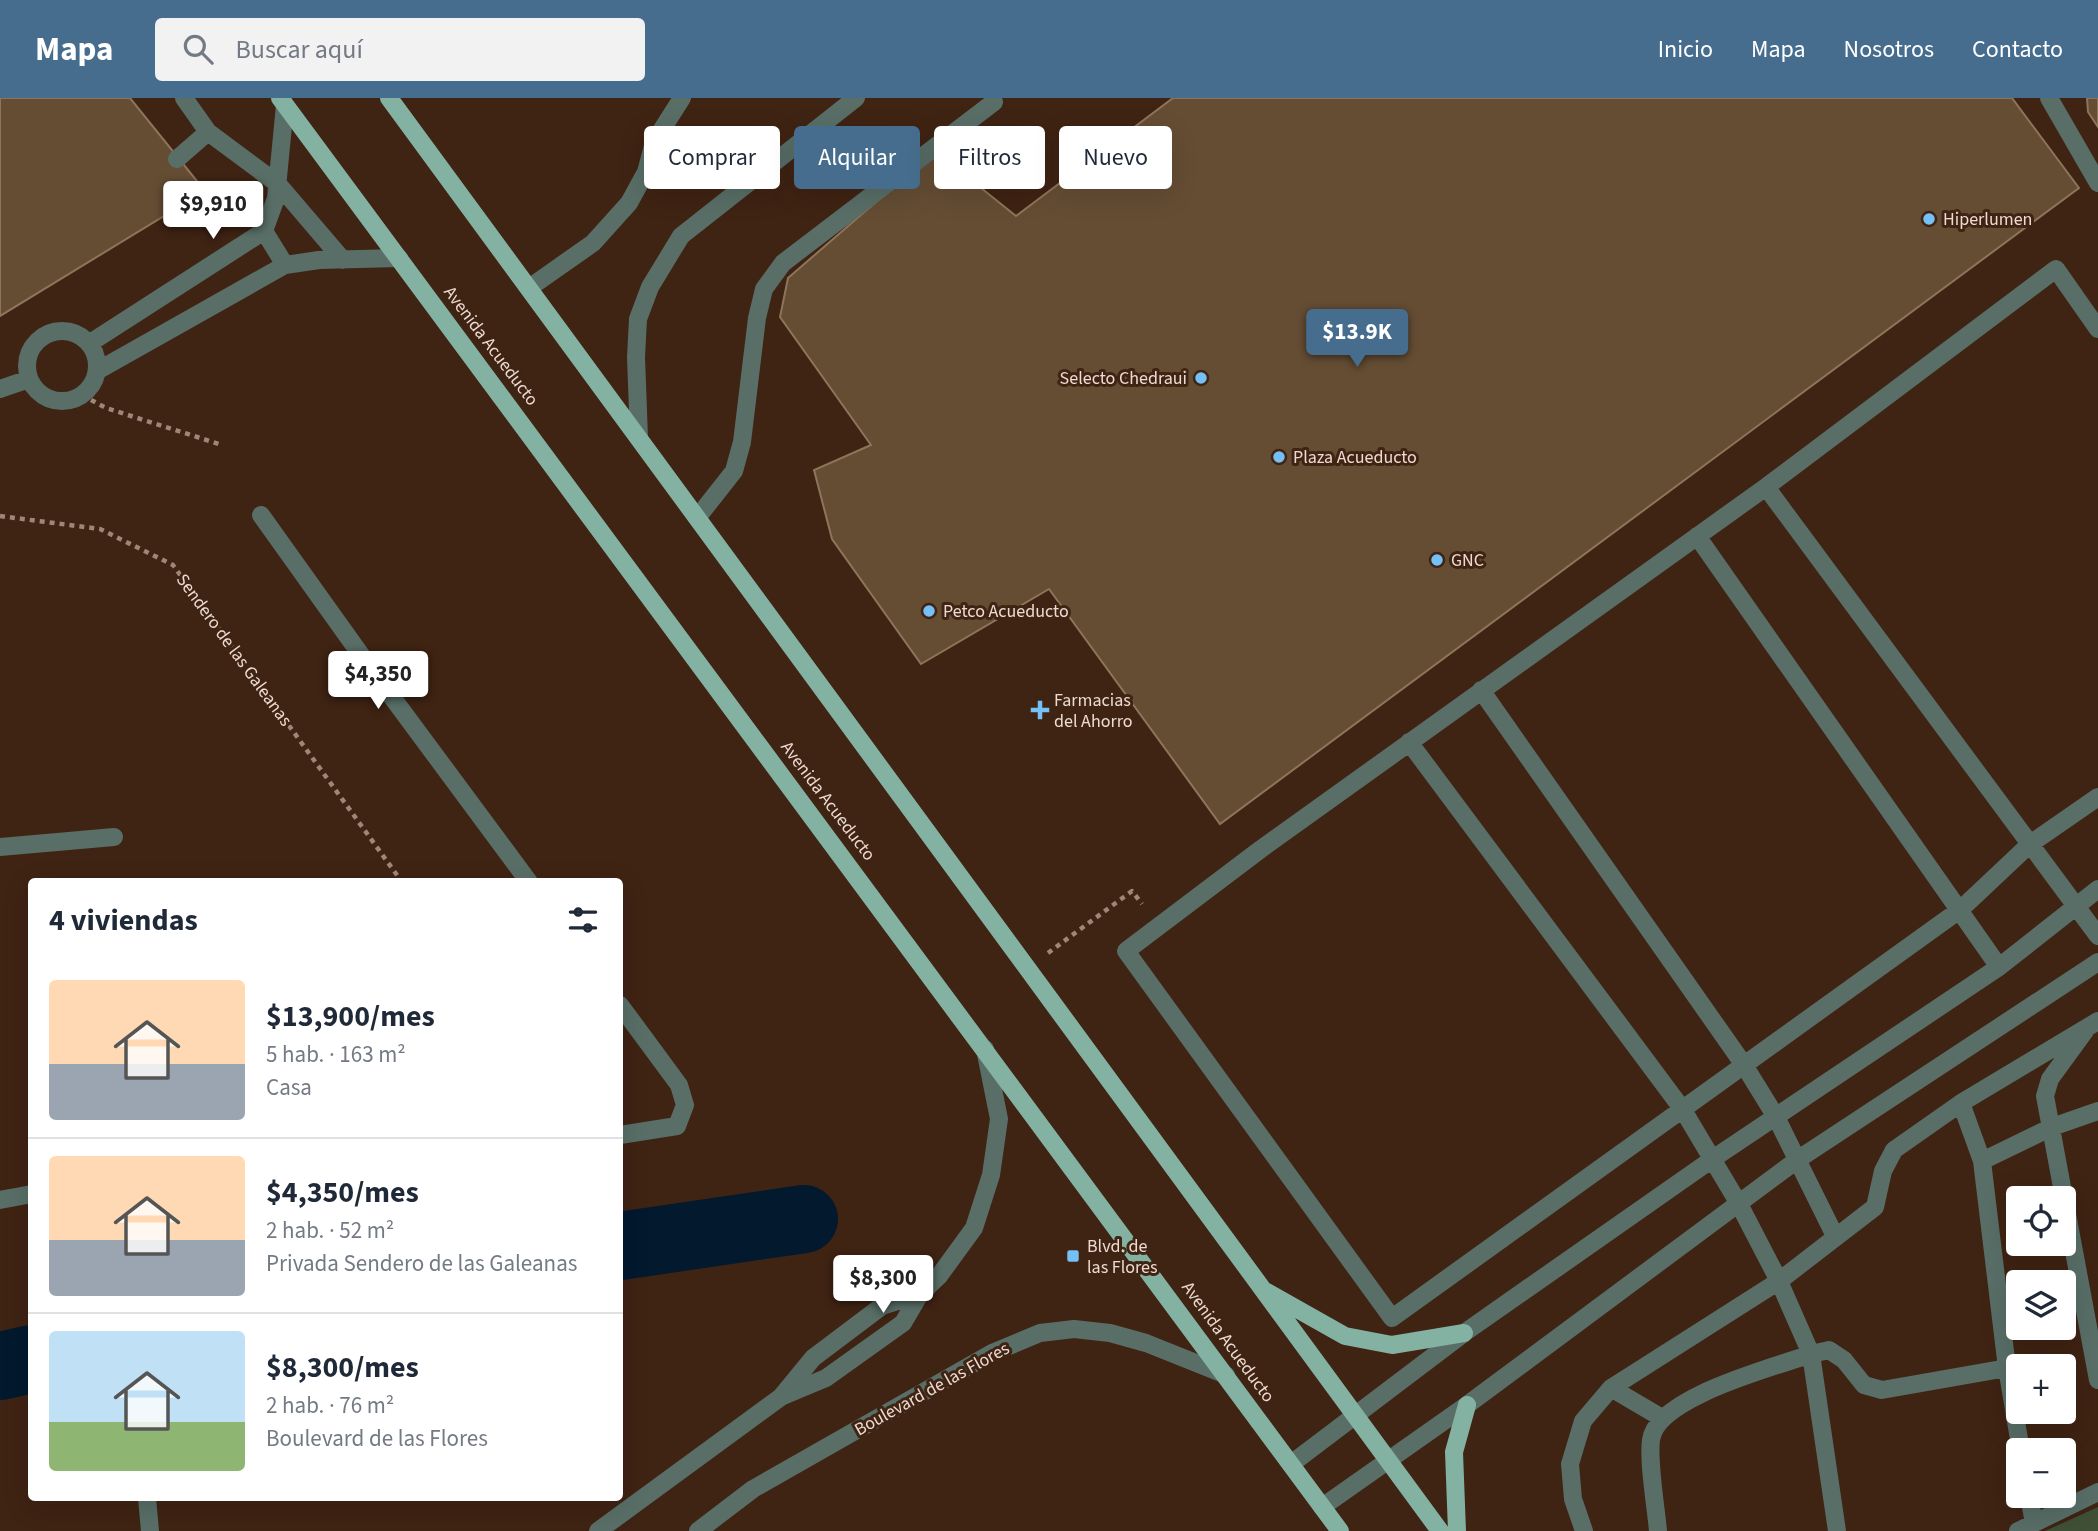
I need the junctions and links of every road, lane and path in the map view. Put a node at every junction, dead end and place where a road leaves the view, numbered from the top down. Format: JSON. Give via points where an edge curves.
{"nodes":[{"id":1,"x":184,"y":98,"type":"edge"},
{"id":2,"x":389,"y":98,"type":"edge"},
{"id":3,"x":682,"y":98,"type":"edge"},
{"id":4,"x":856,"y":98,"type":"edge"},
{"id":5,"x":2049,"y":98,"type":"edge"},
{"id":6,"x":283,"y":101,"type":"edge"},
{"id":7,"x":994,"y":102,"type":"dead end"},
{"id":8,"x":208,"y":132,"type":"junction"},
{"id":9,"x":177,"y":159,"type":"dead end"},
{"id":10,"x":2098,"y":183,"type":"edge"},
{"id":11,"x":278,"y":184,"type":"junction"},
{"id":12,"x":264,"y":231,"type":"junction"},
{"id":13,"x":399,"y":258,"type":"junction"},
{"id":14,"x":343,"y":260,"type":"junction"},
{"id":15,"x":285,"y":265,"type":"junction"},
{"id":16,"x":529,"y":288,"type":"junction"},
{"id":17,"x":2098,"y":329,"type":"edge"},
{"id":18,"x":90,"y":343,"type":"junction"},
{"id":19,"x":97,"y":370,"type":"junction"},
{"id":20,"x":29,"y":379,"type":"junction"},
{"id":21,"x":0,"y":389,"type":"edge"},
{"id":22,"x":83,"y":395,"type":"junction"},
{"id":23,"x":639,"y":438,"type":"junction"},
{"id":24,"x":219,"y":444,"type":"dead end"},
{"id":25,"x":1766,"y":486,"type":"junction"},
{"id":26,"x":261,"y":515,"type":"dead end"},
{"id":27,"x":0,"y":516,"type":"edge"},
{"id":28,"x":697,"y":519,"type":"junction"},
{"id":29,"x":1697,"y":536,"type":"junction"},
{"id":30,"x":1481,"y":690,"type":"junction"},
{"id":31,"x":1409,"y":742,"type":"junction"},
{"id":32,"x":2098,"y":797,"type":"edge"},
{"id":33,"x":114,"y":837,"type":"dead end"},
{"id":34,"x":2030,"y":844,"type":"junction"},
{"id":35,"x":0,"y":847,"type":"edge"},
{"id":36,"x":399,"y":878,"type":"edge"},
{"id":37,"x":526,"y":878,"type":"edge"},
{"id":38,"x":2098,"y":889,"type":"edge"},
{"id":39,"x":2075,"y":907,"type":"junction"},
{"id":40,"x":1961,"y":909,"type":"junction"},
{"id":41,"x":1158,"y":926,"type":"junction"},
{"id":42,"x":2098,"y":936,"type":"edge"},
{"id":43,"x":2098,"y":962,"type":"edge"},
{"id":44,"x":1999,"y":967,"type":"junction"},
{"id":45,"x":1027,"y":968,"type":"junction"},
{"id":46,"x":623,"y":1008,"type":"edge"},
{"id":47,"x":2093,"y":1023,"type":"edge"},
{"id":48,"x":985,"y":1049,"type":"junction"},
{"id":49,"x":1744,"y":1065,"type":"junction"},
{"id":50,"x":1961,"y":1103,"type":"junction"},
{"id":51,"x":1682,"y":1110,"type":"junction"},
{"id":52,"x":2098,"y":1111,"type":"edge"},
{"id":53,"x":1776,"y":1117,"type":"junction"},
{"id":54,"x":2052,"y":1127,"type":"junction"},
{"id":55,"x":623,"y":1135,"type":"edge"},
{"id":56,"x":1714,"y":1158,"type":"junction"},
{"id":57,"x":1797,"y":1160,"type":"junction"},
{"id":58,"x":1982,"y":1161,"type":"junction"},
{"id":59,"x":28,"y":1195,"type":"edge"},
{"id":60,"x":0,"y":1200,"type":"edge"},
{"id":61,"x":1739,"y":1204,"type":"junction"},
{"id":62,"x":1835,"y":1236,"type":"junction"},
{"id":63,"x":1779,"y":1281,"type":"junction"},
{"id":64,"x":1263,"y":1290,"type":"junction"},
{"id":65,"x":920,"y":1294,"type":"junction"},
{"id":66,"x":1464,"y":1333,"type":"junction"},
{"id":67,"x":2094,"y":1339,"type":"edge"},
{"id":68,"x":1811,"y":1354,"type":"junction"},
{"id":69,"x":2006,"y":1360,"type":"edge"},
{"id":70,"x":2006,"y":1368,"type":"edge"},
{"id":71,"x":1226,"y":1375,"type":"junction"},
{"id":72,"x":2098,"y":1380,"type":"edge"},
{"id":73,"x":1611,"y":1388,"type":"junction"},
{"id":74,"x":781,"y":1397,"type":"junction"},
{"id":75,"x":1467,"y":1405,"type":"junction"},
{"id":76,"x":1355,"y":1418,"type":"junction"},
{"id":77,"x":1662,"y":1418,"type":"junction"},
{"id":78,"x":1388,"y":1462,"type":"junction"},
{"id":79,"x":1291,"y":1464,"type":"junction"},
{"id":80,"x":2098,"y":1492,"type":"edge"},
{"id":81,"x":147,"y":1501,"type":"edge"},
{"id":82,"x":1322,"y":1507,"type":"junction"},
{"id":83,"x":2028,"y":1508,"type":"edge"},
{"id":84,"x":2026,"y":1527,"type":"edge"},
{"id":85,"x":150,"y":1531,"type":"edge"},
{"id":86,"x":598,"y":1531,"type":"edge"},
{"id":87,"x":698,"y":1531,"type":"edge"},
{"id":88,"x":1340,"y":1531,"type":"edge"},
{"id":89,"x":1440,"y":1531,"type":"edge"},
{"id":90,"x":1457,"y":1531,"type":"edge"},
{"id":91,"x":1584,"y":1531,"type":"edge"},
{"id":92,"x":1658,"y":1531,"type":"edge"},
{"id":93,"x":1837,"y":1531,"type":"edge"}],
"edges":[{"from":1,"to":8,"type":"street"},
{"from":2,"to":16,"type":"main road"},
{"from":3,"to":16,"type":"street","via":[[654,142],[646,173],[629,203],[593,243]]},
{"from":4,"to":23,"type":"street","via":[[681,236],[650,287],[638,319]]},
{"from":5,"to":10,"type":"street"},
{"from":6,"to":11,"type":"street"},
{"from":6,"to":13,"type":"main road","name":"Avenida Acueducto"},
{"from":7,"to":28,"type":"street","via":[[783,263],[764,289],[734,471]]},
{"from":8,"to":9,"type":"street"},
{"from":8,"to":11,"type":"street"},
{"from":11,"to":12,"type":"street"},
{"from":11,"to":14,"type":"street"},
{"from":12,"to":15,"type":"street"},
{"from":12,"to":18,"type":"street"},
{"from":13,"to":14,"type":"street"},
{"from":13,"to":48,"type":"main road","name":"Avenida Acueducto"},
{"from":14,"to":15,"type":"street"},
{"from":15,"to":19,"type":"street"},
{"from":16,"to":23,"type":"main road"},
{"from":17,"to":25,"type":"street","via":[[2056,269]]},
{"from":18,"to":19,"type":"street","via":[[97,356]]},
{"from":18,"to":20,"type":"street","via":[[68,330],[44,335],[28,354]]},
{"from":19,"to":22,"type":"street"},
{"from":20,"to":21,"type":"street"},
{"from":20,"to":22,"type":"street","via":[[46,398],[58,401]]},
{"from":22,"to":24,"type":"path","via":[[106,408]]},
{"from":23,"to":28,"type":"main road"},
{"from":25,"to":29,"type":"street"},
{"from":25,"to":34,"type":"street"},
{"from":26,"to":37,"type":"street"},
{"from":27,"to":36,"type":"path","name":"Sendero de las Galeanas","via":[[100,529],[173,565]]},
{"from":28,"to":45,"type":"main road"},
{"from":29,"to":30,"type":"street"},
{"from":29,"to":40,"type":"street"},
{"from":30,"to":31,"type":"street"},
{"from":30,"to":49,"type":"street"},
{"from":31,"to":41,"type":"street"},
{"from":31,"to":51,"type":"street"},
{"from":32,"to":34,"type":"street"},
{"from":33,"to":35,"type":"street"},
{"from":34,"to":39,"type":"street"},
{"from":34,"to":40,"type":"street"},
{"from":38,"to":39,"type":"street"},
{"from":39,"to":42,"type":"street"},
{"from":39,"to":44,"type":"street"},
{"from":40,"to":44,"type":"street"},
{"from":40,"to":49,"type":"street"},
{"from":41,"to":45,"type":"path","via":[[1132,891]]},
{"from":41,"to":51,"type":"street","via":[[1126,951],[1392,1318]]},
{"from":43,"to":57,"type":"street"},
{"from":44,"to":53,"type":"street"},
{"from":45,"to":64,"type":"main road"},
{"from":46,"to":55,"type":"street","via":[[679,1084],[685,1105],[677,1126]]},
{"from":47,"to":50,"type":"street"},
{"from":47,"to":54,"type":"street","via":[[2050,1079],[2045,1096]]},
{"from":48,"to":65,"type":"street","via":[[999,1119],[991,1175],[974,1228]]},
{"from":48,"to":71,"type":"main road","name":"Avenida Acueducto"},
{"from":49,"to":51,"type":"street"},
{"from":49,"to":53,"type":"street"},
{"from":50,"to":58,"type":"street"},
{"from":50,"to":62,"type":"street","via":[[1894,1150],[1883,1171],[1875,1207]]},
{"from":51,"to":56,"type":"street"},
{"from":52,"to":54,"type":"street"},
{"from":53,"to":56,"type":"street"},
{"from":53,"to":57,"type":"street"},
{"from":54,"to":58,"type":"street"},
{"from":54,"to":67,"type":"street"},
{"from":56,"to":61,"type":"street"},
{"from":56,"to":66,"type":"street"},
{"from":57,"to":61,"type":"street"},
{"from":57,"to":62,"type":"street"},
{"from":58,"to":69,"type":"street"},
{"from":59,"to":60,"type":"street"},
{"from":61,"to":63,"type":"street"},
{"from":61,"to":75,"type":"street"},
{"from":62,"to":63,"type":"street"},
{"from":63,"to":68,"type":"street"},
{"from":63,"to":73,"type":"street"},
{"from":64,"to":66,"type":"main road","via":[[1345,1336],[1392,1345]]},
{"from":64,"to":76,"type":"main road"},
{"from":65,"to":74,"type":"street","via":[[882,1306],[813,1359]]},
{"from":65,"to":74,"type":"street","via":[[904,1323],[826,1378]]},
{"from":66,"to":76,"type":"street"},
{"from":67,"to":72,"type":"street"},
{"from":68,"to":70,"type":"street","via":[[1829,1350],[1844,1360],[1864,1385],[1882,1390]]},
{"from":68,"to":77,"type":"street","via":[[1696,1394]]},
{"from":68,"to":93,"type":"street"},
{"from":71,"to":79,"type":"main road","name":"Avenida Acueducto"},
{"from":71,"to":87,"type":"street","name":"Boulevard de las Flores","via":[[1110,1333],[1074,1329],[1040,1333],[992,1353],[753,1489]]},
{"from":73,"to":77,"type":"street"},
{"from":73,"to":91,"type":"street","via":[[1583,1421],[1570,1464],[1573,1499]]},
{"from":74,"to":86,"type":"street"},
{"from":75,"to":78,"type":"street"},
{"from":75,"to":90,"type":"main road","via":[[1454,1452]]},
{"from":76,"to":78,"type":"main road"},
{"from":76,"to":79,"type":"street"},
{"from":77,"to":92,"type":"street","via":[[1651,1438]]},
{"from":78,"to":82,"type":"street"},
{"from":78,"to":89,"type":"main road"},
{"from":79,"to":82,"type":"main road","name":"Avenida Acueducto"},
{"from":80,"to":84,"type":"street"},
{"from":81,"to":85,"type":"street"},
{"from":82,"to":88,"type":"main road","name":"Avenida Acueducto"},
{"from":83,"to":84,"type":"street"}]}
